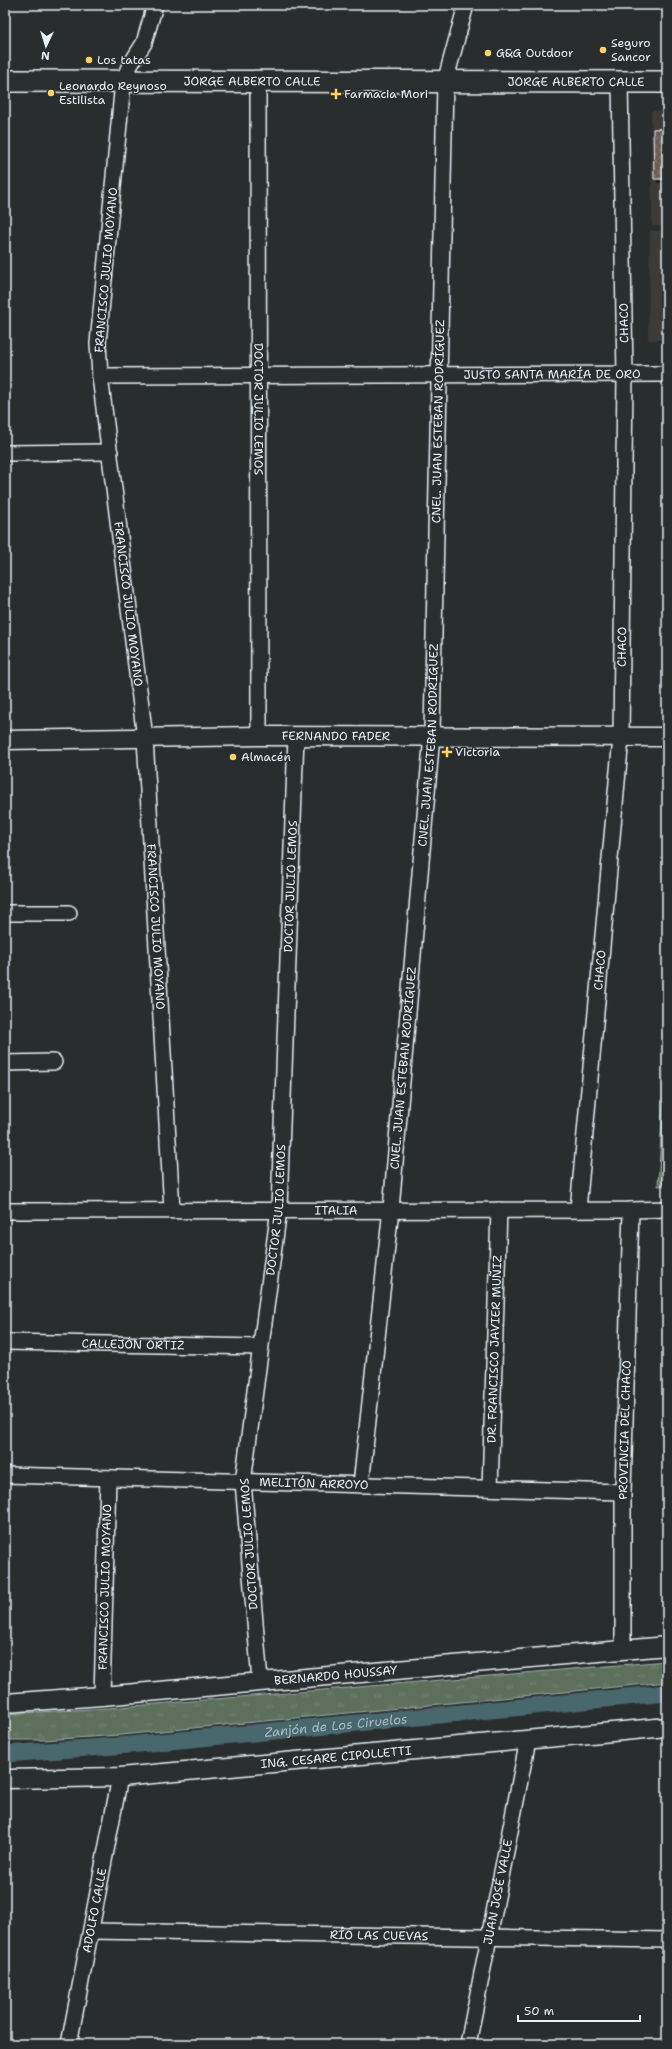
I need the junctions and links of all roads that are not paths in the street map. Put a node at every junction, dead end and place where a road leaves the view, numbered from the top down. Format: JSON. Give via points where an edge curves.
{"nodes":[{"id":1,"x":155,"y":5,"type":"edge"},
{"id":2,"x":466,"y":5,"type":"edge"},
{"id":3,"x":5,"y":81,"type":"edge"},
{"id":4,"x":123,"y":82,"type":"junction"},
{"id":5,"x":258,"y":82,"type":"junction"},
{"id":6,"x":445,"y":82,"type":"junction"},
{"id":7,"x":620,"y":82,"type":"junction"},
{"id":8,"x":667,"y":82,"type":"edge"},
{"id":9,"x":667,"y":374,"type":"edge"},
{"id":10,"x":258,"y":375,"type":"junction"},
{"id":11,"x":440,"y":375,"type":"junction"},
{"id":12,"x":625,"y":375,"type":"junction"},
{"id":13,"x":100,"y":376,"type":"junction"},
{"id":14,"x":110,"y":452,"type":"junction"},
{"id":15,"x":5,"y":453,"type":"edge"},
{"id":16,"x":259,"y":736,"type":"junction"},
{"id":17,"x":296,"y":736,"type":"junction"},
{"id":18,"x":432,"y":736,"type":"junction"},
{"id":19,"x":667,"y":737,"type":"edge"},
{"id":20,"x":145,"y":738,"type":"junction"},
{"id":21,"x":621,"y":738,"type":"junction"},
{"id":22,"x":5,"y":740,"type":"edge"},
{"id":23,"x":5,"y":913,"type":"edge"},
{"id":24,"x":69,"y":913,"type":"dead end"},
{"id":25,"x":54,"y":1062,"type":"dead end"},
{"id":26,"x":5,"y":1063,"type":"edge"},
{"id":27,"x":279,"y":1209,"type":"junction"},
{"id":28,"x":391,"y":1209,"type":"junction"},
{"id":29,"x":667,"y":1209,"type":"edge"},
{"id":30,"x":172,"y":1210,"type":"junction"},
{"id":31,"x":499,"y":1210,"type":"junction"},
{"id":32,"x":578,"y":1210,"type":"junction"},
{"id":33,"x":631,"y":1210,"type":"junction"},
{"id":34,"x":5,"y":1211,"type":"edge"},
{"id":35,"x":5,"y":1342,"type":"edge"},
{"id":36,"x":260,"y":1347,"type":"junction"},
{"id":37,"x":5,"y":1475,"type":"edge"},
{"id":38,"x":108,"y":1478,"type":"junction"},
{"id":39,"x":243,"y":1482,"type":"junction"},
{"id":40,"x":361,"y":1485,"type":"junction"},
{"id":41,"x":490,"y":1488,"type":"junction"},
{"id":42,"x":623,"y":1492,"type":"junction"},
{"id":43,"x":667,"y":1646,"type":"edge"},
{"id":44,"x":623,"y":1649,"type":"junction"},
{"id":45,"x":260,"y":1681,"type":"junction"},
{"id":46,"x":102,"y":1696,"type":"junction"},
{"id":47,"x":5,"y":1703,"type":"edge"},
{"id":48,"x":667,"y":1727,"type":"edge"},
{"id":49,"x":528,"y":1740,"type":"junction"},
{"id":50,"x":120,"y":1777,"type":"junction"},
{"id":51,"x":5,"y":1779,"type":"edge"},
{"id":52,"x":91,"y":1931,"type":"junction"},
{"id":53,"x":490,"y":1937,"type":"junction"},
{"id":54,"x":667,"y":1940,"type":"edge"},
{"id":55,"x":69,"y":2044,"type":"edge"},
{"id":56,"x":468,"y":2044,"type":"edge"}],
"edges":[{"from":1,"to":4,"type":"street","name":"FRANCISCO JULIO MOYANO","via":[[144,43]]},
{"from":2,"to":6,"type":"street","name":"CNEL. JUAN ESTEBAN RODRÍGUEZ"},
{"from":3,"to":4,"type":"main road","name":"JORGE ALBERTO CALLE"},
{"from":4,"to":5,"type":"main road","name":"JORGE ALBERTO CALLE"},
{"from":4,"to":13,"type":"street","name":"FRANCISCO JULIO MOYANO","via":[[98,343]]},
{"from":5,"to":6,"type":"main road","name":"JORGE ALBERTO CALLE"},
{"from":5,"to":10,"type":"street","name":"DOCTOR JULIO LEMOS"},
{"from":6,"to":7,"type":"main road","name":"JORGE ALBERTO CALLE"},
{"from":6,"to":11,"type":"street","name":"CNEL. JUAN ESTEBAN RODRÍGUEZ"},
{"from":7,"to":8,"type":"main road","name":"JORGE ALBERTO CALLE"},
{"from":7,"to":12,"type":"street","name":"CHACO"},
{"from":9,"to":12,"type":"street","name":"JUSTO SANTA MARÍA DE ORO"},
{"from":10,"to":11,"type":"street","name":"JUSTO SANTA MARÍA DE ORO"},
{"from":10,"to":13,"type":"street","name":"JUSTO SANTA MARÍA DE ORO"},
{"from":10,"to":16,"type":"street","name":"DOCTOR JULIO LEMOS"},
{"from":11,"to":12,"type":"street","name":"JUSTO SANTA MARÍA DE ORO"},
{"from":11,"to":18,"type":"street","name":"CNEL. JUAN ESTEBAN RODRÍGUEZ"},
{"from":12,"to":21,"type":"street","name":"CHACO"},
{"from":13,"to":14,"type":"street","name":"FRANCISCO JULIO MOYANO"},
{"from":14,"to":15,"type":"street"},
{"from":14,"to":20,"type":"street","name":"FRANCISCO JULIO MOYANO"},
{"from":16,"to":17,"type":"street","name":"FERNANDO FADER"},
{"from":16,"to":20,"type":"street","name":"FERNANDO FADER"},
{"from":17,"to":18,"type":"street","name":"FERNANDO FADER"},
{"from":17,"to":27,"type":"street","name":"DOCTOR JULIO LEMOS"},
{"from":18,"to":21,"type":"street","name":"FERNANDO FADER"},
{"from":18,"to":28,"type":"street","name":"CNEL. JUAN ESTEBAN RODRÍGUEZ"},
{"from":19,"to":21,"type":"street","name":"FERNANDO FADER"},
{"from":20,"to":22,"type":"street","name":"FERNANDO FADER"},
{"from":20,"to":30,"type":"street","name":"FRANCISCO JULIO MOYANO"},
{"from":21,"to":32,"type":"street","name":"CHACO"},
{"from":23,"to":24,"type":"street"},
{"from":25,"to":26,"type":"street"},
{"from":27,"to":28,"type":"street","name":"ITALIA"},
{"from":27,"to":30,"type":"street","name":"ITALIA"},
{"from":27,"to":36,"type":"street","name":"DOCTOR JULIO LEMOS"},
{"from":28,"to":31,"type":"street","name":"ITALIA"},
{"from":28,"to":40,"type":"street","name":"CNEL. JUAN ESTEBAN RODRÍGUEZ"},
{"from":29,"to":33,"type":"street","name":"ITALIA"},
{"from":30,"to":34,"type":"street","name":"ITALIA"},
{"from":31,"to":32,"type":"street","name":"ITALIA"},
{"from":31,"to":41,"type":"street","name":"DR. FRANCISCO JAVIER MUÑIZ"},
{"from":32,"to":33,"type":"street","name":"ITALIA"},
{"from":33,"to":42,"type":"street","name":"PROVINCIA DEL CHACO"},
{"from":35,"to":36,"type":"street","name":"CALLEJÓN ORTIZ"},
{"from":36,"to":39,"type":"street","name":"DOCTOR JULIO LEMOS"},
{"from":37,"to":38,"type":"street","name":"MELITÓN ARROYO"},
{"from":38,"to":39,"type":"street","name":"MELITÓN ARROYO"},
{"from":38,"to":46,"type":"street","name":"FRANCISCO JULIO MOYANO"},
{"from":39,"to":40,"type":"street","name":"MELITÓN ARROYO"},
{"from":39,"to":45,"type":"street","name":"DOCTOR JULIO LEMOS"},
{"from":40,"to":41,"type":"street","name":"MELITÓN ARROYO"},
{"from":41,"to":42,"type":"street","name":"MELITÓN ARROYO"},
{"from":42,"to":44,"type":"street","name":"PROVINCIA DEL CHACO"},
{"from":43,"to":44,"type":"street","name":"BERNARDO HOUSSAY"},
{"from":44,"to":45,"type":"street","name":"BERNARDO HOUSSAY"},
{"from":45,"to":46,"type":"street","name":"BERNARDO HOUSSAY"},
{"from":46,"to":47,"type":"street","name":"BERNARDO HOUSSAY"},
{"from":48,"to":49,"type":"street","name":"ING. CESARE CIPOLLETTI"},
{"from":49,"to":50,"type":"street","name":"ING. CESARE CIPOLLETTI"},
{"from":49,"to":53,"type":"street","name":"JUAN JOSÉ VALLE"},
{"from":50,"to":51,"type":"street","name":"ING. CESARE CIPOLLETTI"},
{"from":50,"to":52,"type":"street","name":"ADOLFO CALLE"},
{"from":52,"to":53,"type":"street","name":"RÍO LAS CUEVAS"},
{"from":52,"to":55,"type":"street","name":"ADOLFO CALLE"},
{"from":53,"to":54,"type":"street","name":"RÍO LAS CUEVAS"},
{"from":53,"to":56,"type":"street","name":"JUAN JOSÉ VALLE"}]}
